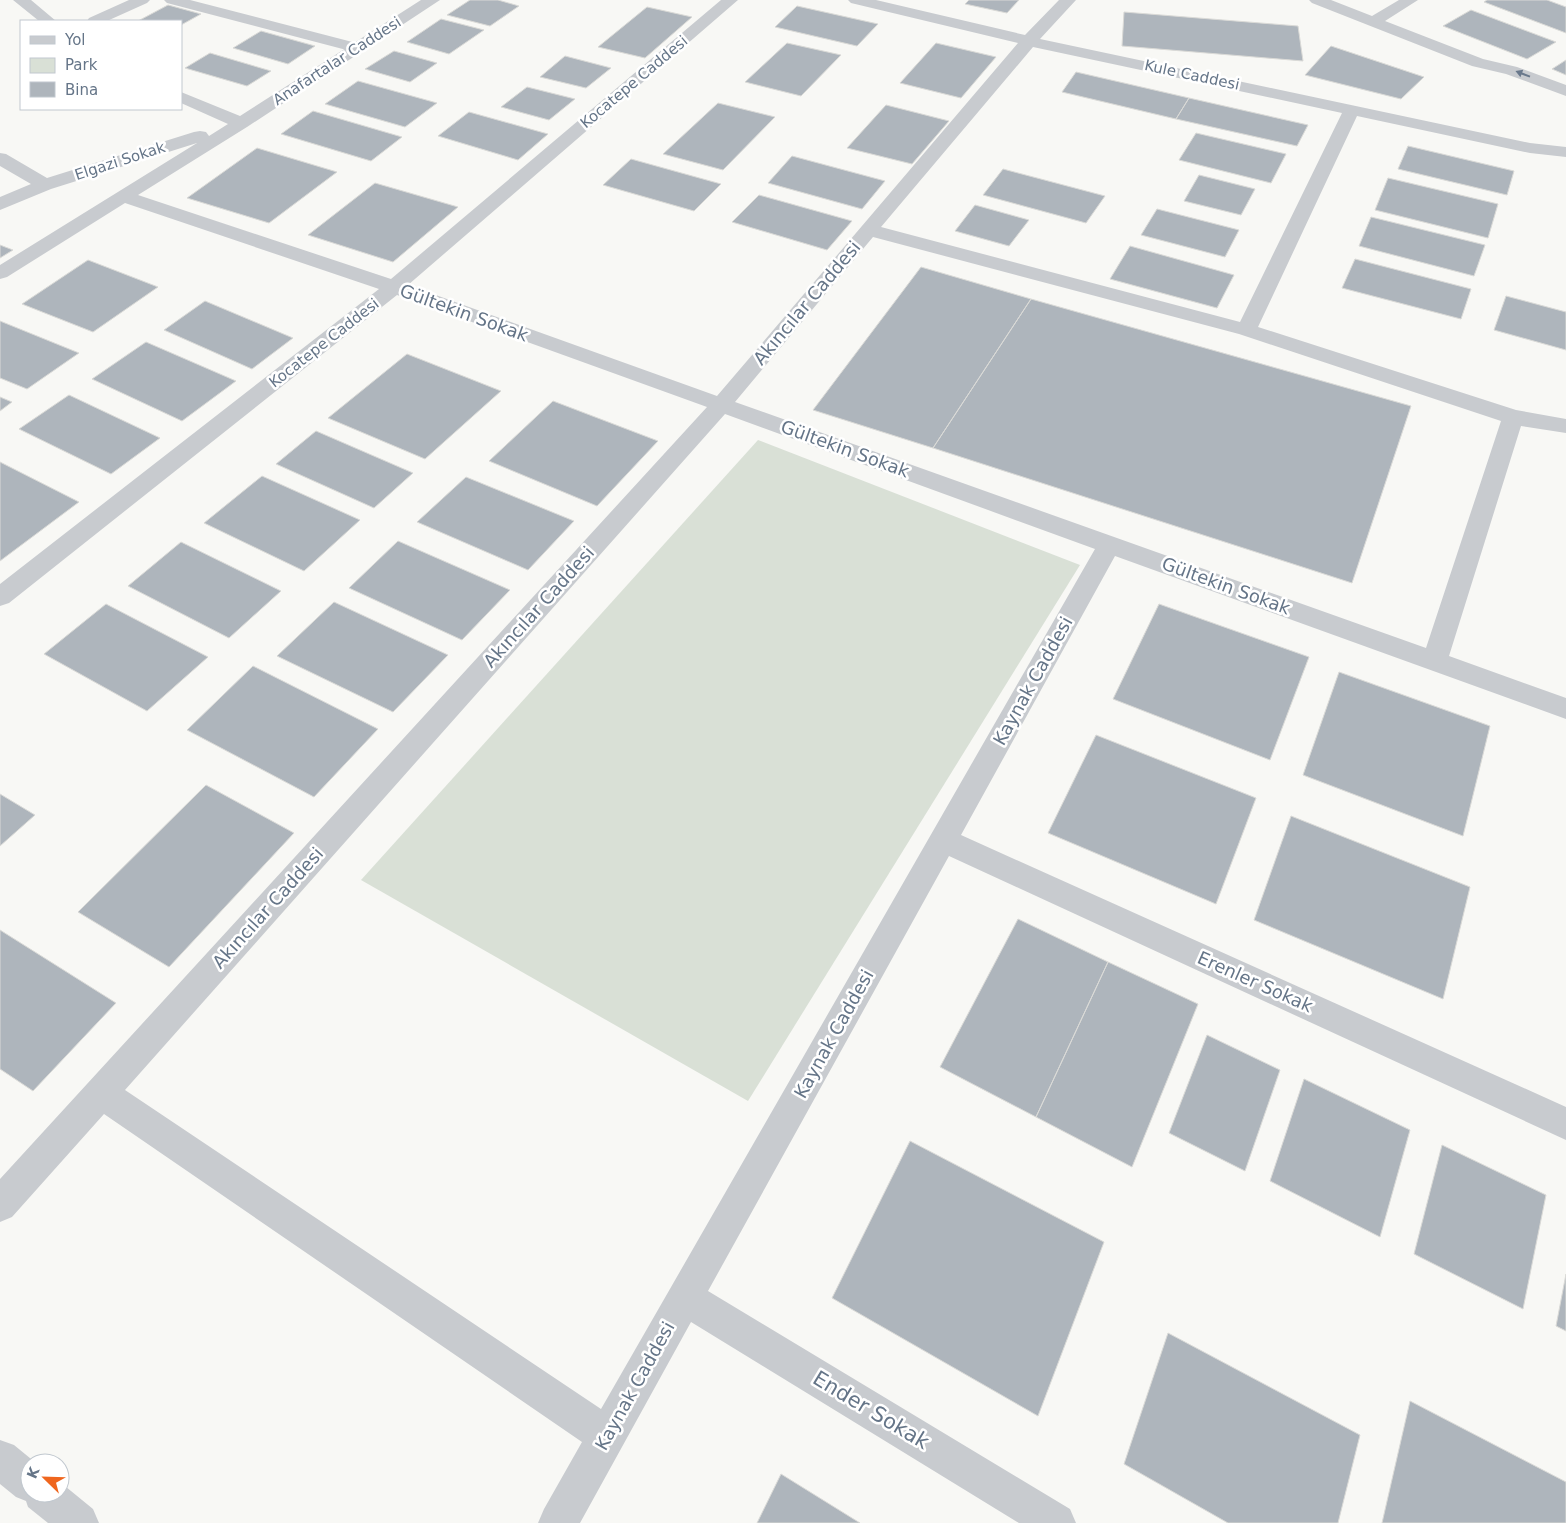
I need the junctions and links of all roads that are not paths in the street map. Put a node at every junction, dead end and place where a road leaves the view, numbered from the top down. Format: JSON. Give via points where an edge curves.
{"nodes":[{"id":1,"x":21,"y":0,"type":"edge"},
{"id":2,"x":142,"y":0,"type":"edge"},
{"id":3,"x":172,"y":0,"type":"edge"},
{"id":4,"x":432,"y":0,"type":"edge"},
{"id":5,"x":730,"y":0,"type":"edge"},
{"id":6,"x":856,"y":0,"type":"edge"},
{"id":7,"x":1068,"y":0,"type":"edge"},
{"id":8,"x":1317,"y":0,"type":"edge"},
{"id":9,"x":1410,"y":0,"type":"edge"},
{"id":10,"x":47,"y":20,"type":"edge"},
{"id":11,"x":97,"y":20,"type":"edge"},
{"id":12,"x":1373,"y":22,"type":"junction"},
{"id":13,"x":1029,"y":41,"type":"junction"},
{"id":14,"x":358,"y":48,"type":"junction"},
{"id":15,"x":1478,"y":64,"type":"junction"},
{"id":16,"x":1566,"y":91,"type":"edge"},
{"id":17,"x":182,"y":97,"type":"edge"},
{"id":18,"x":1566,"y":106,"type":"edge"},
{"id":19,"x":1352,"y":109,"type":"junction"},
{"id":20,"x":242,"y":123,"type":"junction"},
{"id":21,"x":1530,"y":148,"type":"junction"},
{"id":22,"x":1566,"y":152,"type":"edge"},
{"id":23,"x":0,"y":158,"type":"edge"},
{"id":24,"x":1566,"y":162,"type":"edge"},
{"id":25,"x":45,"y":185,"type":"junction"},
{"id":26,"x":122,"y":196,"type":"junction"},
{"id":27,"x":0,"y":204,"type":"edge"},
{"id":28,"x":869,"y":230,"type":"junction"},
{"id":29,"x":0,"y":273,"type":"edge"},
{"id":30,"x":394,"y":287,"type":"junction"},
{"id":31,"x":1246,"y":330,"type":"junction"},
{"id":32,"x":721,"y":404,"type":"junction"},
{"id":33,"x":1513,"y":417,"type":"junction"},
{"id":34,"x":1566,"y":426,"type":"edge"},
{"id":35,"x":1110,"y":544,"type":"junction"},
{"id":36,"x":0,"y":597,"type":"edge"},
{"id":37,"x":1434,"y":662,"type":"junction"},
{"id":38,"x":1566,"y":709,"type":"edge"},
{"id":39,"x":944,"y":840,"type":"junction"},
{"id":40,"x":101,"y":1093,"type":"junction"},
{"id":41,"x":1566,"y":1124,"type":"edge"},
{"id":42,"x":0,"y":1205,"type":"edge"},
{"id":43,"x":685,"y":1298,"type":"junction"},
{"id":44,"x":607,"y":1436,"type":"junction"},
{"id":45,"x":0,"y":1460,"type":"edge"},
{"id":46,"x":20,"y":1476,"type":"edge"},
{"id":47,"x":54,"y":1503,"type":"edge"},
{"id":48,"x":79,"y":1523,"type":"edge"},
{"id":49,"x":558,"y":1523,"type":"edge"},
{"id":50,"x":1056,"y":1523,"type":"edge"}],
"edges":[{"from":1,"to":10,"type":"street"},
{"from":2,"to":11,"type":"street"},
{"from":3,"to":14,"type":"street"},
{"from":4,"to":14,"type":"street","name":"Anafartalar Caddesi"},
{"from":5,"to":30,"type":"street","name":"Kocatepe Caddesi"},
{"from":6,"to":13,"type":"street","name":"Kule Caddesi"},
{"from":7,"to":13,"type":"street","name":"Akıncılar Caddesi"},
{"from":8,"to":12,"type":"street"},
{"from":9,"to":12,"type":"street"},
{"from":12,"to":15,"type":"street"},
{"from":13,"to":19,"type":"street","name":"Kule Caddesi"},
{"from":13,"to":28,"type":"street","name":"Akıncılar Caddesi"},
{"from":14,"to":20,"type":"street","name":"Anafartalar Caddesi"},
{"from":16,"to":15,"type":"street","one_way":true,"via":[[1511,70]]},
{"from":15,"to":18,"type":"street","via":[[1500,79]]},
{"from":17,"to":20,"type":"street"},
{"from":19,"to":21,"type":"street","name":"Kule Caddesi"},
{"from":19,"to":31,"type":"street"},
{"from":20,"to":25,"type":"street","name":"Elgazi Sokak"},
{"from":20,"to":26,"type":"street"},
{"from":21,"to":22,"type":"street","name":"Kule Caddesi"},
{"from":21,"to":24,"type":"street","name":"Kule Caddesi"},
{"from":23,"to":25,"type":"street"},
{"from":25,"to":27,"type":"street","name":"Elgazi Sokak"},
{"from":26,"to":29,"type":"street"},
{"from":26,"to":30,"type":"street","name":"Gültekin Sokak"},
{"from":28,"to":31,"type":"street"},
{"from":28,"to":32,"type":"street","name":"Akıncılar Caddesi"},
{"from":30,"to":32,"type":"street","name":"Gültekin Sokak"},
{"from":30,"to":36,"type":"street","name":"Kocatepe Caddesi"},
{"from":31,"to":33,"type":"street"},
{"from":32,"to":35,"type":"street","name":"Gültekin Sokak"},
{"from":32,"to":40,"type":"street","name":"Akıncılar Caddesi"},
{"from":33,"to":34,"type":"street"},
{"from":33,"to":37,"type":"street"},
{"from":35,"to":37,"type":"street","name":"Gültekin Sokak"},
{"from":35,"to":39,"type":"street","name":"Kaynak Caddesi"},
{"from":37,"to":38,"type":"street","name":"Gültekin Sokak"},
{"from":39,"to":41,"type":"street","name":"Erenler Sokak"},
{"from":39,"to":43,"type":"street","name":"Kaynak Caddesi"},
{"from":40,"to":42,"type":"street","name":"Akıncılar Caddesi"},
{"from":40,"to":44,"type":"street"},
{"from":43,"to":44,"type":"street","name":"Kaynak Caddesi"},
{"from":43,"to":50,"type":"street","name":"Ender Sokak"},
{"from":44,"to":49,"type":"street","name":"Kaynak Caddesi"},
{"from":45,"to":46,"type":"street"},
{"from":47,"to":48,"type":"street"}]}
